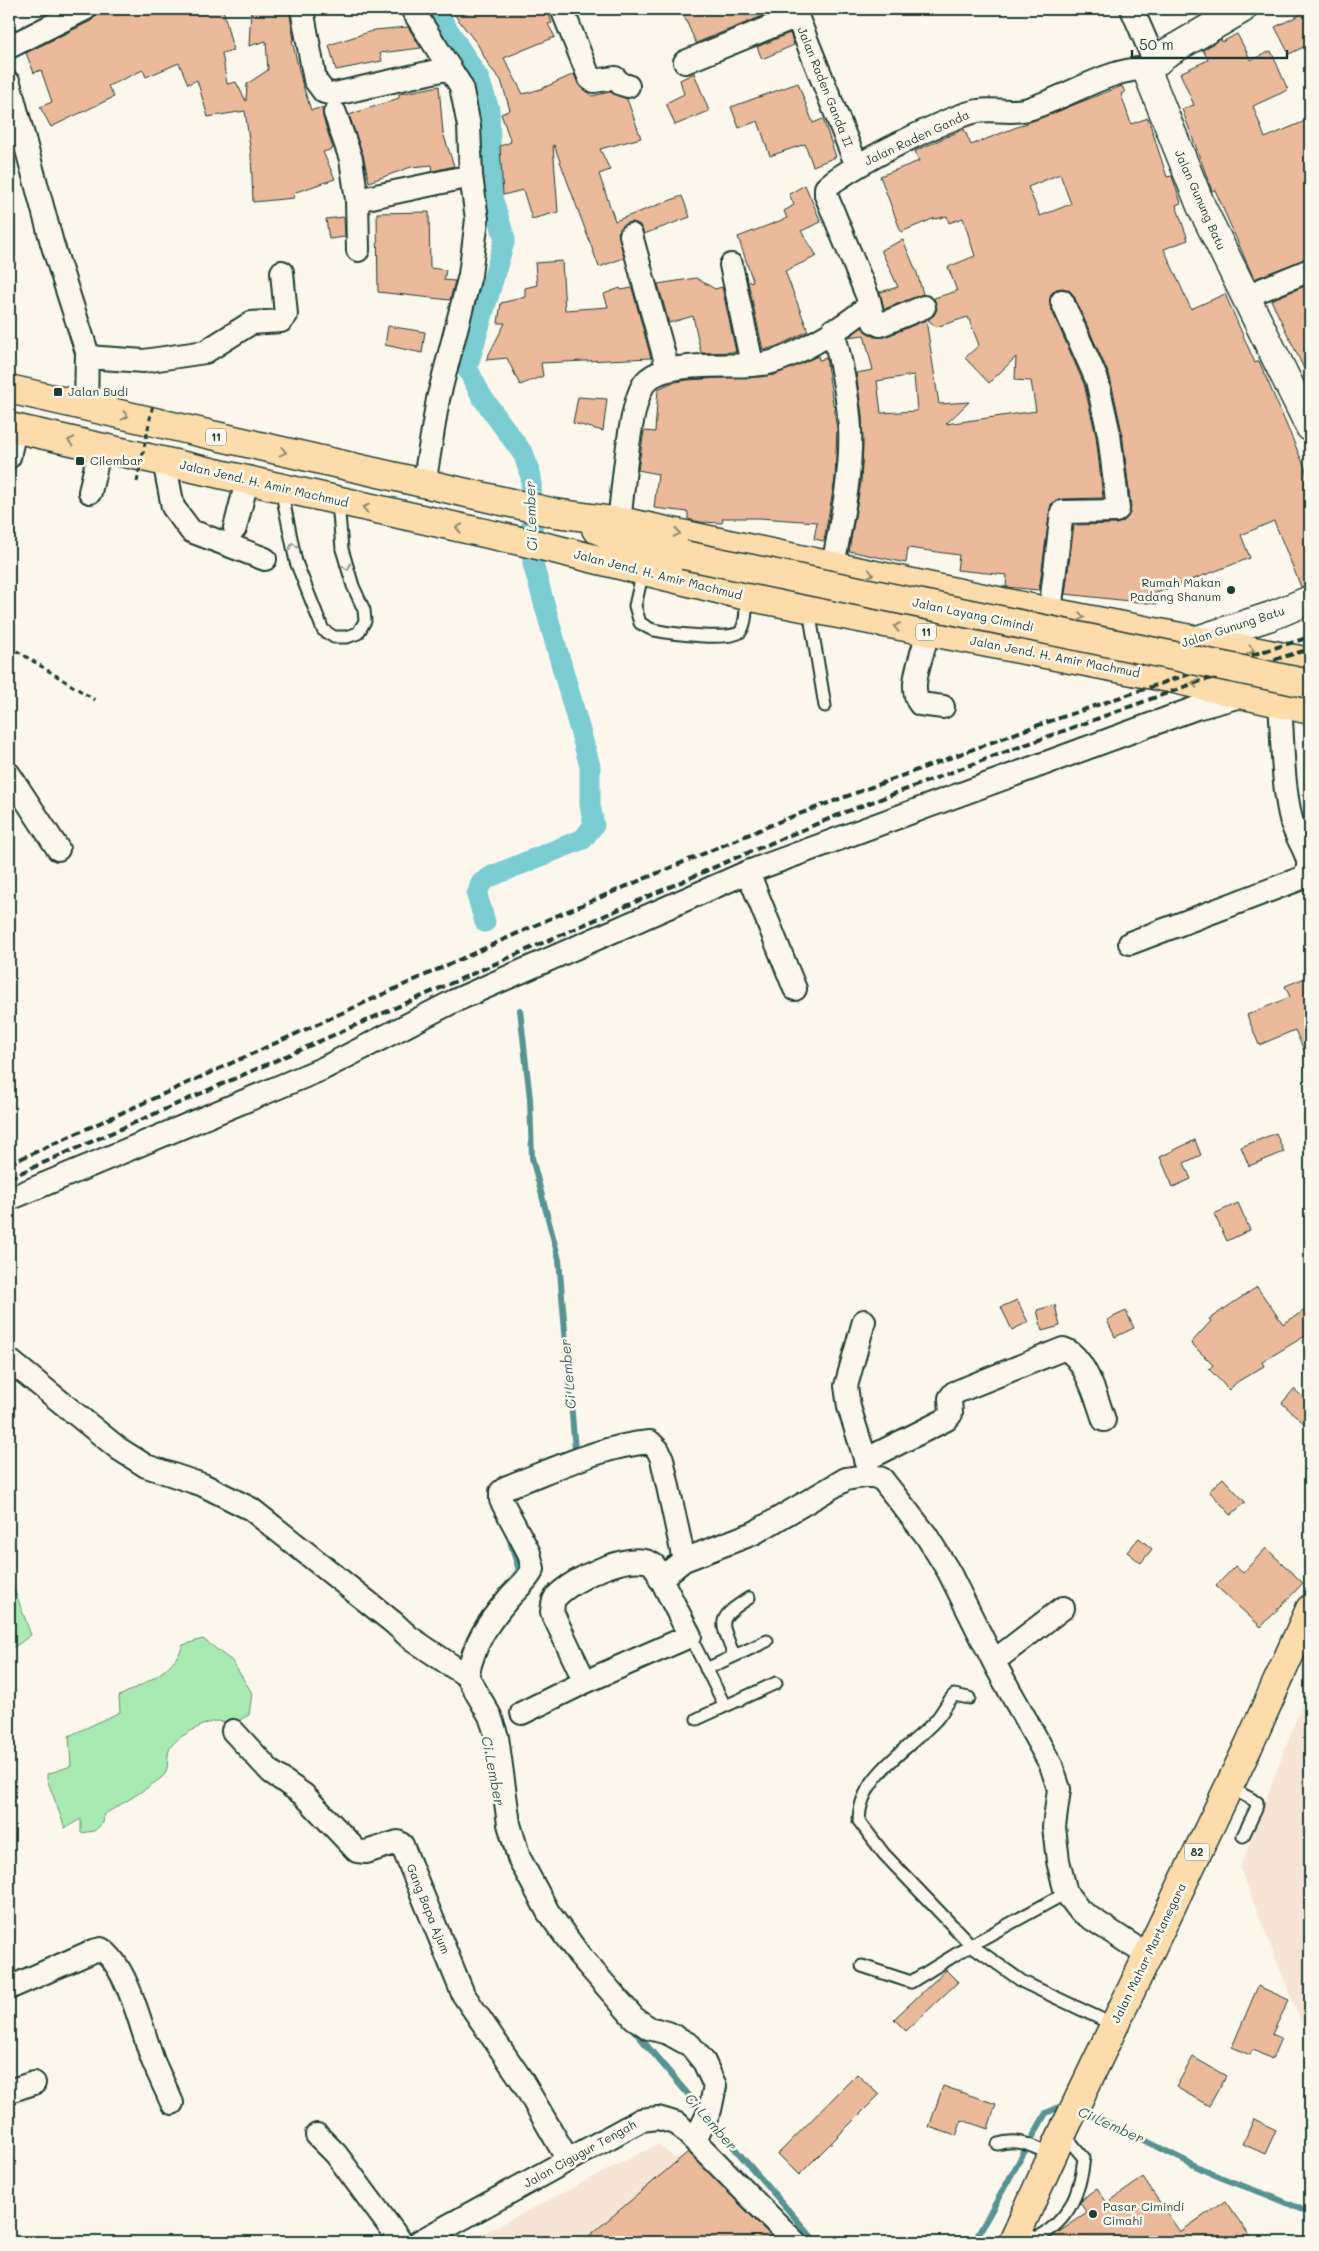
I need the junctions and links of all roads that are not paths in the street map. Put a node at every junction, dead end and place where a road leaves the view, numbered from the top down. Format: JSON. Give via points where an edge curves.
{"nodes":[{"id":1,"x":86,"y":9,"type":"edge"},
{"id":2,"x":302,"y":9,"type":"edge"},
{"id":3,"x":412,"y":9,"type":"edge"},
{"id":4,"x":562,"y":9,"type":"edge"},
{"id":5,"x":1132,"y":9,"type":"edge"},
{"id":6,"x":1242,"y":9,"type":"edge"},
{"id":7,"x":796,"y":13,"type":"edge"},
{"id":8,"x":9,"y":47,"type":"edge"},
{"id":9,"x":685,"y":62,"type":"dead end"},
{"id":10,"x":1153,"y":65,"type":"junction"},
{"id":11,"x":450,"y":68,"type":"junction"},
{"id":12,"x":9,"y":83,"type":"edge"},
{"id":13,"x":628,"y":86,"type":"dead end"},
{"id":14,"x":335,"y":113,"type":"dead end"},
{"id":15,"x":856,"y":166,"type":"junction"},
{"id":16,"x":471,"y":176,"type":"junction"},
{"id":17,"x":357,"y":200,"type":"junction"},
{"id":18,"x":631,"y":235,"type":"dead end"},
{"id":19,"x":358,"y":250,"type":"dead end"},
{"id":20,"x":731,"y":265,"type":"dead end"},
{"id":21,"x":1310,"y":270,"type":"edge"},
{"id":22,"x":282,"y":272,"type":"dead end"},
{"id":23,"x":1244,"y":297,"type":"junction"},
{"id":24,"x":1062,"y":302,"type":"dead end"},
{"id":25,"x":870,"y":304,"type":"junction"},
{"id":26,"x":924,"y":307,"type":"dead end"},
{"id":27,"x":833,"y":330,"type":"junction"},
{"id":28,"x":87,"y":358,"type":"junction"},
{"id":29,"x":752,"y":364,"type":"junction"},
{"id":30,"x":668,"y":370,"type":"junction"},
{"id":31,"x":9,"y":389,"type":"edge"},
{"id":32,"x":86,"y":407,"type":"junction"},
{"id":33,"x":1310,"y":427,"type":"edge"},
{"id":34,"x":12,"y":428,"type":"edge"},
{"id":35,"x":100,"y":448,"type":"junction"},
{"id":36,"x":9,"y":457,"type":"edge"},
{"id":37,"x":164,"y":461,"type":"junction"},
{"id":38,"x":247,"y":481,"type":"junction"},
{"id":39,"x":424,"y":484,"type":"junction"},
{"id":40,"x":281,"y":490,"type":"junction"},
{"id":41,"x":90,"y":492,"type":"dead end"},
{"id":42,"x":338,"y":502,"type":"junction"},
{"id":43,"x":550,"y":512,"type":"junction"},
{"id":44,"x":619,"y":522,"type":"junction"},
{"id":45,"x":235,"y":528,"type":"dead end"},
{"id":46,"x":640,"y":558,"type":"junction"},
{"id":47,"x":265,"y":559,"type":"dead end"},
{"id":48,"x":833,"y":566,"type":"junction"},
{"id":49,"x":746,"y":596,"type":"junction"},
{"id":50,"x":1310,"y":600,"type":"edge"},
{"id":51,"x":809,"y":610,"type":"junction"},
{"id":52,"x":1050,"y":612,"type":"junction"},
{"id":53,"x":927,"y":632,"type":"junction"},
{"id":54,"x":1203,"y":640,"type":"junction"},
{"id":55,"x":1043,"y":654,"type":"junction"},
{"id":56,"x":1310,"y":662,"type":"edge"},
{"id":57,"x":1097,"y":665,"type":"junction"},
{"id":58,"x":1310,"y":684,"type":"edge"},
{"id":59,"x":1246,"y":695,"type":"junction"},
{"id":60,"x":1280,"y":704,"type":"junction"},
{"id":61,"x":826,"y":706,"type":"dead end"},
{"id":62,"x":943,"y":707,"type":"dead end"},
{"id":63,"x":1310,"y":710,"type":"edge"},
{"id":64,"x":9,"y":774,"type":"edge"},
{"id":65,"x":58,"y":849,"type":"dead end"},
{"id":66,"x":748,"y":872,"type":"junction"},
{"id":67,"x":1130,"y":943,"type":"dead end"},
{"id":68,"x":796,"y":989,"type":"dead end"},
{"id":69,"x":9,"y":1199,"type":"edge"},
{"id":70,"x":864,"y":1321,"type":"dead end"},
{"id":71,"x":9,"y":1360,"type":"edge"},
{"id":72,"x":1104,"y":1420,"type":"dead end"},
{"id":73,"x":867,"y":1467,"type":"junction"},
{"id":74,"x":684,"y":1560,"type":"junction"},
{"id":75,"x":660,"y":1579,"type":"junction"},
{"id":76,"x":749,"y":1598,"type":"dead end"},
{"id":77,"x":1062,"y":1608,"type":"dead end"},
{"id":78,"x":1310,"y":1609,"type":"edge"},
{"id":79,"x":690,"y":1636,"type":"junction"},
{"id":80,"x":767,"y":1640,"type":"dead end"},
{"id":81,"x":1303,"y":1644,"type":"edge"},
{"id":82,"x":734,"y":1656,"type":"junction"},
{"id":83,"x":994,"y":1662,"type":"junction"},
{"id":84,"x":706,"y":1669,"type":"junction"},
{"id":85,"x":460,"y":1672,"type":"junction"},
{"id":86,"x":585,"y":1682,"type":"junction"},
{"id":87,"x":776,"y":1683,"type":"dead end"},
{"id":88,"x":969,"y":1698,"type":"dead end"},
{"id":89,"x":725,"y":1706,"type":"junction"},
{"id":90,"x":522,"y":1713,"type":"dead end"},
{"id":91,"x":697,"y":1720,"type":"dead end"},
{"id":92,"x":233,"y":1731,"type":"dead end"},
{"id":93,"x":1228,"y":1787,"type":"junction"},
{"id":94,"x":1243,"y":1836,"type":"dead end"},
{"id":95,"x":1066,"y":1893,"type":"junction"},
{"id":96,"x":971,"y":1946,"type":"junction"},
{"id":97,"x":1147,"y":1955,"type":"junction"},
{"id":98,"x":862,"y":1966,"type":"dead end"},
{"id":99,"x":9,"y":1988,"type":"edge"},
{"id":100,"x":1114,"y":2025,"type":"junction"},
{"id":101,"x":34,"y":2083,"type":"dead end"},
{"id":102,"x":9,"y":2091,"type":"edge"},
{"id":103,"x":172,"y":2103,"type":"dead end"},
{"id":104,"x":702,"y":2125,"type":"junction"},
{"id":105,"x":1063,"y":2129,"type":"junction"},
{"id":106,"x":317,"y":2135,"type":"dead end"},
{"id":107,"x":998,"y":2144,"type":"dead end"},
{"id":108,"x":568,"y":2160,"type":"junction"},
{"id":109,"x":1016,"y":2237,"type":"edge"},
{"id":110,"x":401,"y":2242,"type":"edge"},
{"id":111,"x":419,"y":2242,"type":"edge"},
{"id":112,"x":795,"y":2242,"type":"edge"}],
"edges":[{"from":1,"to":8,"type":"street"},
{"from":2,"to":11,"type":"street","via":[[315,80],[324,92],[335,94]]},
{"from":3,"to":11,"type":"street"},
{"from":4,"to":13,"type":"street","via":[[590,79],[614,78]]},
{"from":5,"to":10,"type":"street"},
{"from":6,"to":10,"type":"main road"},
{"from":7,"to":9,"type":"street"},
{"from":7,"to":15,"type":"street","name":"Jalan Raden Ganda II"},
{"from":10,"to":15,"type":"street","name":"Jalan Raden Ganda","via":[[1115,73],[1027,109],[980,110],[958,116]]},
{"from":10,"to":23,"type":"main road","name":"Jalan Gunung Batu","via":[[1149,76],[1152,87],[1197,197]]},
{"from":11,"to":16,"type":"street","via":[[461,86],[466,110]]},
{"from":12,"to":28,"type":"street"},
{"from":14,"to":17,"type":"street","via":[[351,159]]},
{"from":15,"to":25,"type":"street","name":"Jalan Raden Ganda","via":[[832,182],[826,188],[826,195]]},
{"from":16,"to":17,"type":"street"},
{"from":16,"to":39,"type":"street","via":[[477,219],[470,275],[440,390]]},
{"from":17,"to":19,"type":"street"},
{"from":18,"to":30,"type":"street"},
{"from":20,"to":29,"type":"street"},
{"from":21,"to":23,"type":"street"},
{"from":22,"to":28,"type":"street","via":[[286,315],[281,320],[251,324],[205,352],[144,361]]},
{"from":23,"to":33,"type":"main road","name":"Jalan Gunung Batu"},
{"from":24,"to":52,"type":"street","via":[[1097,380],[1118,509],[1062,512]]},
{"from":25,"to":26,"type":"street","name":"Jalan Raden Ganda","via":[[874,322],[880,325]]},
{"from":25,"to":27,"type":"street"},
{"from":27,"to":29,"type":"street","via":[[793,355],[770,363]]},
{"from":27,"to":48,"type":"street","via":[[842,366],[850,429],[847,487]]},
{"from":28,"to":32,"type":"street"},
{"from":29,"to":30,"type":"street"},
{"from":30,"to":44,"type":"street","via":[[647,380],[640,392],[631,431]]},
{"from":31,"to":32,"type":"main road","number":"11"},
{"from":32,"to":39,"type":"main road","number":"11","one_way":true},
{"from":35,"to":34,"type":"main road","name":"Jalan Jend. H. Amir Machmud","number":"11","one_way":true},
{"from":34,"to":36,"type":"street"},
{"from":35,"to":37,"type":"main road","name":"Jalan Jend. H. Amir Machmud","number":"11"},
{"from":35,"to":41,"type":"street"},
{"from":37,"to":38,"type":"main road","name":"Jalan Jend. H. Amir Machmud","number":"11"},
{"from":37,"to":47,"type":"street","via":[[173,507],[191,531]]},
{"from":38,"to":40,"type":"main road","name":"Jalan Jend. H. Amir Machmud","number":"11"},
{"from":38,"to":45,"type":"street"},
{"from":39,"to":43,"type":"main road","number":"11"},
{"from":40,"to":42,"type":"main road","name":"Jalan Jend. H. Amir Machmud","number":"11"},
{"from":42,"to":40,"type":"lane","one_way":true,"via":[[342,549],[365,621],[358,633],[347,637],[334,637],[323,630],[296,562]]},
{"from":46,"to":42,"type":"main road","name":"Jalan Jend. H. Amir Machmud","number":"11","one_way":true,"via":[[541,546]]},
{"from":43,"to":44,"type":"main road","number":"11"},
{"from":43,"to":46,"type":"main road","name":"Jalan Layang Cimindi","number":"11"},
{"from":44,"to":48,"type":"main road","number":"11","one_way":true},
{"from":46,"to":49,"type":"main road","name":"Jalan Jend. H. Amir Machmud","number":"11"},
{"from":46,"to":49,"type":"lane","via":[[635,606],[640,623],[651,630],[735,636],[741,631],[746,615]]},
{"from":46,"to":58,"type":"main road","name":"Jalan Layang Cimindi","number":"11","bridge":true,"via":[[684,555]]},
{"from":48,"to":52,"type":"main road","number":"11","one_way":true},
{"from":49,"to":51,"type":"main road","name":"Jalan Jend. H. Amir Machmud","number":"11"},
{"from":50,"to":54,"type":"main road","name":"Jalan Gunung Batu"},
{"from":53,"to":51,"type":"main road","name":"Jalan Jend. H. Amir Machmud","number":"11","one_way":true},
{"from":51,"to":61,"type":"lane"},
{"from":52,"to":54,"type":"main road","number":"11","one_way":true},
{"from":52,"to":55,"type":"main road"},
{"from":53,"to":55,"type":"main road","name":"Jalan Jend. H. Amir Machmud","number":"11"},
{"from":53,"to":62,"type":"street","via":[[916,678],[915,698],[920,704]]},
{"from":54,"to":56,"type":"main road","number":"11","one_way":true},
{"from":54,"to":57,"type":"main road","name":"Jalan Gunung Batu"},
{"from":55,"to":57,"type":"main road","name":"Jalan Jend. H. Amir Machmud","number":"11"},
{"from":59,"to":57,"type":"main road","name":"Jalan Jend. H. Amir Machmud","number":"11","one_way":true},
{"from":59,"to":60,"type":"main road","name":"Jalan Jend. H. Amir Machmud","number":"11"},
{"from":59,"to":66,"type":"street","via":[[1196,708]]},
{"from":60,"to":63,"type":"main road","name":"Jalan Jend. H. Amir Machmud","number":"11"},
{"from":60,"to":67,"type":"street","via":[[1288,807],[1309,863],[1307,874]]},
{"from":64,"to":65,"type":"street"},
{"from":66,"to":68,"type":"street"},
{"from":66,"to":69,"type":"street","via":[[454,1001],[322,1069]]},
{"from":70,"to":73,"type":"street","via":[[846,1386]]},
{"from":71,"to":85,"type":"street","via":[[119,1449],[146,1466],[203,1485],[251,1509],[408,1637]]},
{"from":72,"to":73,"type":"street","via":[[1076,1356],[1063,1350],[954,1394],[950,1398],[951,1414],[947,1419]]},
{"from":73,"to":74,"type":"street","via":[[754,1532]]},
{"from":73,"to":83,"type":"street","via":[[889,1486],[926,1535],[949,1572]]},
{"from":74,"to":75,"type":"street"},
{"from":74,"to":85,"type":"street","via":[[662,1459],[650,1442],[603,1452],[507,1487],[501,1492],[502,1500],[533,1569],[486,1628]]},
{"from":75,"to":79,"type":"street"},
{"from":75,"to":86,"type":"street","via":[[654,1565],[647,1560],[628,1560],[578,1580],[556,1597],[552,1612]]},
{"from":76,"to":82,"type":"lane","via":[[724,1618],[723,1625]]},
{"from":77,"to":83,"type":"street"},
{"from":78,"to":81,"type":"main road","name":"Jalan Mahar Martanegara","number":"82"},
{"from":79,"to":84,"type":"lane"},
{"from":79,"to":86,"type":"street"},
{"from":80,"to":82,"type":"lane"},
{"from":81,"to":93,"type":"main road","name":"Jalan Mahar Martanegara","number":"82"},
{"from":82,"to":84,"type":"lane"},
{"from":83,"to":95,"type":"street","via":[[1051,1765],[1060,1789],[1054,1827]]},
{"from":84,"to":89,"type":"lane"},
{"from":85,"to":104,"type":"street","via":[[490,1716],[509,1824],[519,1858],[548,1912],[580,1956],[634,2018],[690,2045],[704,2062],[715,2086]]},
{"from":86,"to":90,"type":"street"},
{"from":87,"to":89,"type":"lane"},
{"from":88,"to":96,"type":"lane","via":[[962,1694],[954,1695],[937,1719],[884,1767],[866,1791],[859,1821],[884,1854]]},
{"from":89,"to":91,"type":"lane"},
{"from":92,"to":108,"type":"street","name":"Gang Bapa Ajum","via":[[271,1772],[304,1795],[358,1851],[366,1852],[398,1842],[402,1845],[463,1994],[521,2079]]},
{"from":93,"to":94,"type":"lane","via":[[1257,1802]]},
{"from":93,"to":97,"type":"main road","name":"Jalan Mahar Martanegara","number":"82"},
{"from":95,"to":96,"type":"lane"},
{"from":95,"to":97,"type":"street","via":[[1080,1911]]},
{"from":96,"to":98,"type":"lane","via":[[911,1982]]},
{"from":96,"to":100,"type":"lane","via":[[1023,1982]]},
{"from":97,"to":100,"type":"main road","name":"Jalan Mahar Martanegara","number":"82"},
{"from":99,"to":103,"type":"street","via":[[93,1951],[101,1949],[107,1953],[128,1986],[153,2061]]},
{"from":100,"to":105,"type":"main road","name":"Jalan Mahar Martanegara","number":"82"},
{"from":101,"to":102,"type":"street"},
{"from":104,"to":108,"type":"street","name":"Jalan Cigugur Tengah","via":[[678,2124],[658,2118],[641,2120]]},
{"from":104,"to":112,"type":"street","name":"Jalan Cigugur Tengah"},
{"from":105,"to":107,"type":"lane","via":[[1027,2143],[1010,2140]]},
{"from":105,"to":109,"type":"main road","name":"Jalan Mahar Martanegara","number":"82"},
{"from":105,"to":109,"type":"lane","via":[[1084,2158],[1072,2204],[1061,2222],[1048,2232],[1037,2238]]},
{"from":106,"to":110,"type":"street","via":[[336,2154]]},
{"from":108,"to":111,"type":"street","name":"Jalan Cigugur Tengah"}]}
